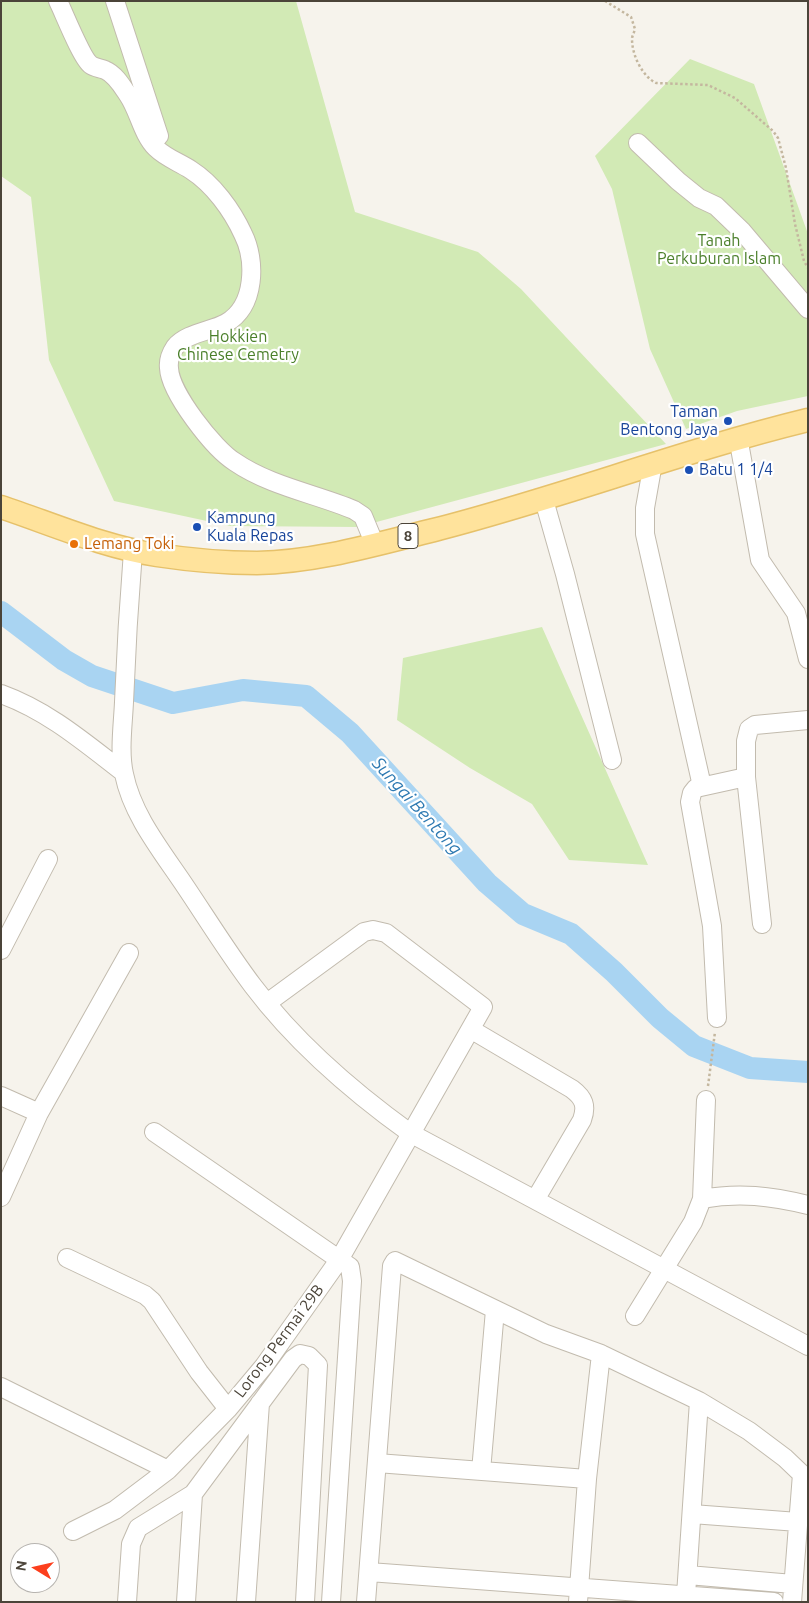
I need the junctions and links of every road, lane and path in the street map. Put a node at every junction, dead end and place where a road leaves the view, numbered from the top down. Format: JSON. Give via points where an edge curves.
{"nodes":[{"id":1,"x":58,"y":1,"type":"edge"},
{"id":2,"x":115,"y":1,"type":"edge"},
{"id":3,"x":604,"y":1,"type":"edge"},
{"id":4,"x":638,"y":143,"type":"dead end"},
{"id":5,"x":165,"y":156,"type":"junction"},
{"id":6,"x":808,"y":268,"type":"edge"},
{"id":7,"x":808,"y":309,"type":"edge"},
{"id":8,"x":808,"y":420,"type":"edge"},
{"id":9,"x":738,"y":437,"type":"junction"},
{"id":10,"x":653,"y":463,"type":"junction"},
{"id":11,"x":544,"y":500,"type":"junction"},
{"id":12,"x":1,"y":507,"type":"edge"},
{"id":13,"x":375,"y":545,"type":"junction"},
{"id":14,"x":133,"y":551,"type":"junction"},
{"id":15,"x":802,"y":611,"type":"edge"},
{"id":16,"x":808,"y":659,"type":"edge"},
{"id":17,"x":1,"y":694,"type":"edge"},
{"id":18,"x":808,"y":720,"type":"edge"},
{"id":19,"x":612,"y":760,"type":"dead end"},
{"id":20,"x":123,"y":772,"type":"junction"},
{"id":21,"x":746,"y":777,"type":"junction"},
{"id":22,"x":702,"y":786,"type":"junction"},
{"id":23,"x":48,"y":859,"type":"dead end"},
{"id":24,"x":762,"y":924,"type":"dead end"},
{"id":25,"x":1,"y":950,"type":"edge"},
{"id":26,"x":129,"y":953,"type":"dead end"},
{"id":27,"x":268,"y":1003,"type":"junction"},
{"id":28,"x":717,"y":1018,"type":"joint"},
{"id":29,"x":472,"y":1030,"type":"junction"},
{"id":30,"x":1,"y":1096,"type":"edge"},
{"id":31,"x":706,"y":1100,"type":"joint"},
{"id":32,"x":39,"y":1113,"type":"junction"},
{"id":33,"x":154,"y":1132,"type":"dead end"},
{"id":34,"x":410,"y":1133,"type":"junction"},
{"id":35,"x":1,"y":1197,"type":"edge"},
{"id":36,"x":702,"y":1199,"type":"junction"},
{"id":37,"x":535,"y":1200,"type":"junction"},
{"id":38,"x":808,"y":1205,"type":"edge"},
{"id":39,"x":67,"y":1258,"type":"dead end"},
{"id":40,"x":339,"y":1260,"type":"junction"},
{"id":41,"x":665,"y":1268,"type":"junction"},
{"id":42,"x":495,"y":1310,"type":"junction"},
{"id":43,"x":636,"y":1316,"type":"dead end"},
{"id":44,"x":808,"y":1346,"type":"edge"},
{"id":45,"x":600,"y":1354,"type":"junction"},
{"id":46,"x":1,"y":1387,"type":"edge"},
{"id":47,"x":260,"y":1402,"type":"junction"},
{"id":48,"x":699,"y":1402,"type":"junction"},
{"id":49,"x":228,"y":1409,"type":"junction"},
{"id":50,"x":377,"y":1463,"type":"junction"},
{"id":51,"x":168,"y":1470,"type":"junction"},
{"id":52,"x":481,"y":1471,"type":"junction"},
{"id":53,"x":805,"y":1477,"type":"edge"},
{"id":54,"x":587,"y":1479,"type":"junction"},
{"id":55,"x":193,"y":1494,"type":"junction"},
{"id":56,"x":692,"y":1514,"type":"junction"},
{"id":57,"x":798,"y":1522,"type":"junction"},
{"id":58,"x":73,"y":1531,"type":"dead end"},
{"id":59,"x":369,"y":1572,"type":"junction"},
{"id":60,"x":688,"y":1575,"type":"junction"},
{"id":61,"x":793,"y":1584,"type":"junction"},
{"id":62,"x":578,"y":1595,"type":"edge"},
{"id":63,"x":686,"y":1596,"type":"junction"},
{"id":64,"x":127,"y":1602,"type":"edge"},
{"id":65,"x":186,"y":1602,"type":"edge"},
{"id":66,"x":246,"y":1602,"type":"edge"},
{"id":67,"x":305,"y":1602,"type":"edge"},
{"id":68,"x":331,"y":1602,"type":"edge"},
{"id":69,"x":366,"y":1602,"type":"edge"},
{"id":70,"x":774,"y":1602,"type":"edge"},
{"id":71,"x":792,"y":1602,"type":"edge"}],
"edges":[{"from":1,"to":5,"type":"street","via":[[88,62],[108,72],[122,85],[147,135]]},
{"from":2,"to":5,"type":"street"},
{"from":3,"to":6,"type":"path","via":[[631,17],[635,29],[631,37],[637,61],[650,80],[708,85],[735,98],[773,131],[778,138],[788,176]]},
{"from":4,"to":7,"type":"street","via":[[678,181],[699,198],[716,206],[742,231]]},
{"from":5,"to":13,"type":"street","via":[[204,179],[236,220],[251,257],[248,290],[237,314],[227,322],[176,345],[168,369],[173,385],[218,447],[235,462],[268,479],[354,510],[363,516]]},
{"from":8,"to":9,"type":"main road","number":"8"},
{"from":9,"to":10,"type":"main road","number":"8"},
{"from":9,"to":15,"type":"street","via":[[760,560]]},
{"from":10,"to":11,"type":"main road","number":"8"},
{"from":10,"to":22,"type":"street","via":[[645,508],[645,534]]},
{"from":11,"to":13,"type":"main road","number":"8"},
{"from":11,"to":19,"type":"street","via":[[566,574]]},
{"from":12,"to":14,"type":"main road","number":"8"},
{"from":13,"to":14,"type":"main road","number":"8","via":[[257,563]]},
{"from":14,"to":20,"type":"street","via":[[126,633]]},
{"from":15,"to":16,"type":"street"},
{"from":17,"to":20,"type":"street","via":[[32,706],[61,724]]},
{"from":18,"to":21,"type":"street","via":[[755,725],[749,729]]},
{"from":20,"to":27,"type":"street","via":[[133,802],[158,844],[238,966]]},
{"from":21,"to":22,"type":"street"},
{"from":21,"to":24,"type":"street"},
{"from":22,"to":28,"type":"street","via":[[692,793],[690,802],[712,926]]},
{"from":23,"to":25,"type":"street"},
{"from":26,"to":32,"type":"street"},
{"from":27,"to":29,"type":"street","name":"Lorong Permai 29B","via":[[364,932],[379,930],[479,1002],[483,1008]]},
{"from":27,"to":34,"type":"street","via":[[328,1065]]},
{"from":28,"to":31,"type":"path"},
{"from":29,"to":34,"type":"street","name":"Lorong Permai 29B"},
{"from":29,"to":37,"type":"street","via":[[572,1089],[583,1100],[582,1120]]},
{"from":30,"to":32,"type":"street"},
{"from":31,"to":36,"type":"street"},
{"from":32,"to":35,"type":"street"},
{"from":33,"to":40,"type":"street"},
{"from":34,"to":37,"type":"street"},
{"from":34,"to":40,"type":"street","name":"Lorong Permai 29B"},
{"from":36,"to":38,"type":"street","via":[[759,1195]]},
{"from":36,"to":41,"type":"street","via":[[693,1222]]},
{"from":37,"to":41,"type":"street"},
{"from":39,"to":49,"type":"street","name":"Lorong Permai 29B","via":[[152,1300],[195,1367]]},
{"from":40,"to":49,"type":"street","name":"Lorong Permai 29B","via":[[264,1366]]},
{"from":40,"to":68,"type":"street","via":[[350,1267],[352,1281]]},
{"from":41,"to":43,"type":"street"},
{"from":41,"to":44,"type":"street"},
{"from":42,"to":45,"type":"street"},
{"from":42,"to":50,"type":"street","via":[[399,1261],[394,1262]]},
{"from":42,"to":52,"type":"street"},
{"from":45,"to":48,"type":"street"},
{"from":45,"to":54,"type":"street"},
{"from":46,"to":51,"type":"street"},
{"from":47,"to":55,"type":"street"},
{"from":47,"to":66,"type":"street"},
{"from":47,"to":67,"type":"street","via":[[297,1356],[305,1355],[318,1364]]},
{"from":48,"to":53,"type":"street","via":[[749,1431]]},
{"from":48,"to":56,"type":"street"},
{"from":49,"to":51,"type":"street"},
{"from":50,"to":52,"type":"street"},
{"from":50,"to":59,"type":"street"},
{"from":51,"to":58,"type":"street","via":[[116,1510]]},
{"from":52,"to":54,"type":"street"},
{"from":53,"to":57,"type":"street"},
{"from":54,"to":62,"type":"street"},
{"from":55,"to":64,"type":"street","via":[[138,1528],[132,1544]]},
{"from":55,"to":65,"type":"street"},
{"from":56,"to":57,"type":"street"},
{"from":56,"to":60,"type":"street"},
{"from":57,"to":61,"type":"street"},
{"from":59,"to":62,"type":"street"},
{"from":59,"to":69,"type":"street"},
{"from":60,"to":61,"type":"street"},
{"from":60,"to":63,"type":"street"},
{"from":61,"to":71,"type":"street"},
{"from":62,"to":63,"type":"street"},
{"from":63,"to":70,"type":"street"}]}
